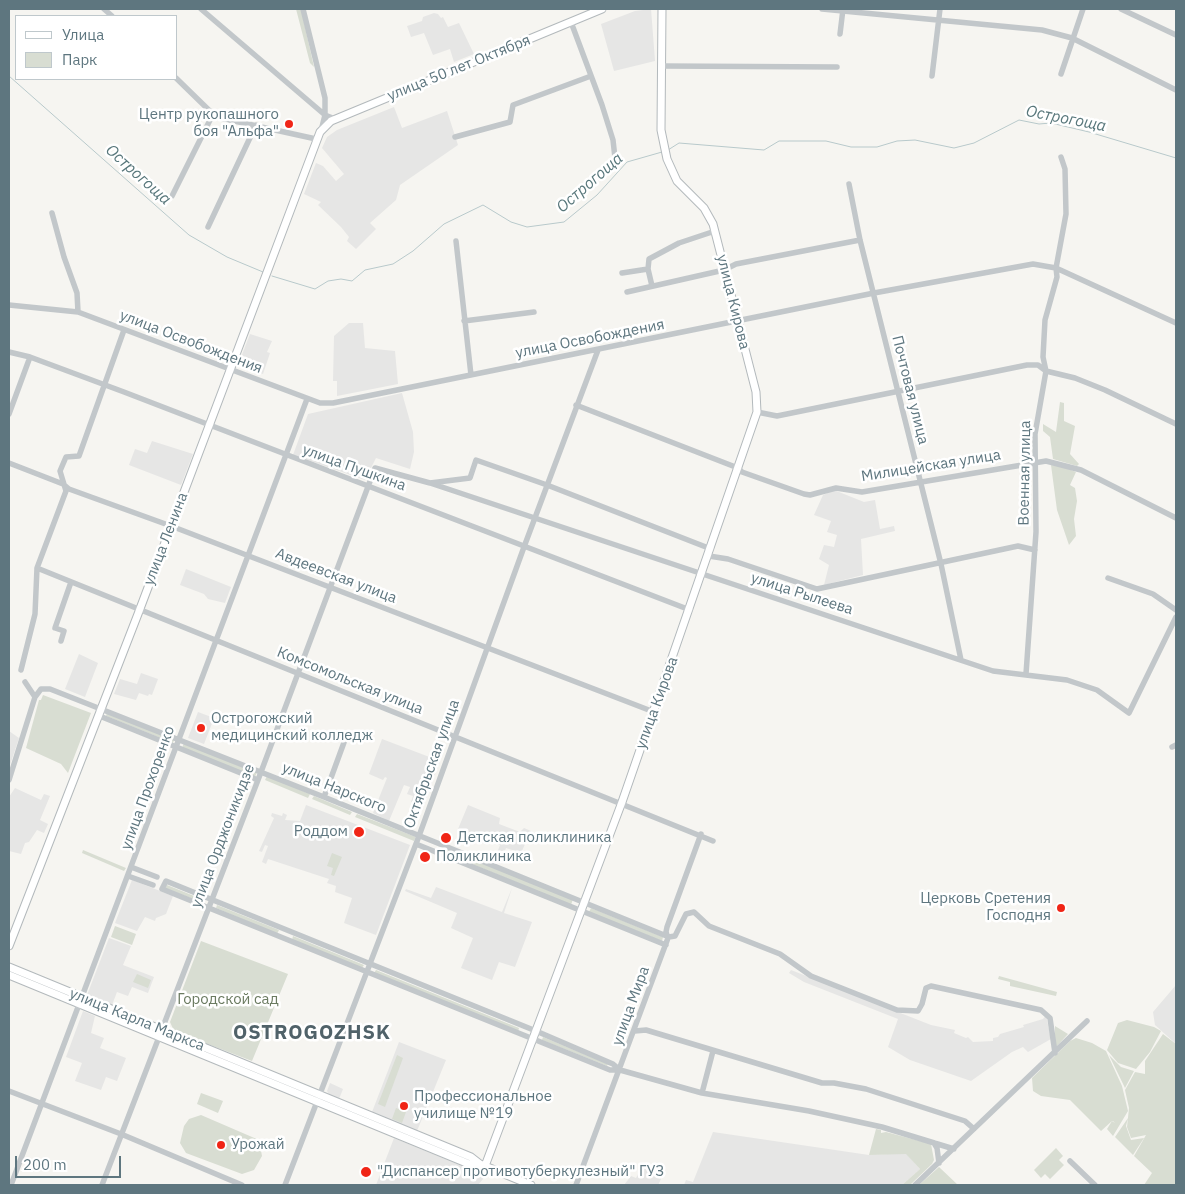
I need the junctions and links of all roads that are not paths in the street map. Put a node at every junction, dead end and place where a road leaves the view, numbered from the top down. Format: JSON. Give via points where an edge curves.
{"nodes":[{"id":1,"x":201,"y":9,"type":"edge"},
{"id":2,"x":304,"y":9,"type":"edge"},
{"id":3,"x":602,"y":9,"type":"edge"},
{"id":4,"x":662,"y":9,"type":"edge"},
{"id":5,"x":822,"y":9,"type":"edge"},
{"id":6,"x":940,"y":9,"type":"edge"},
{"id":7,"x":1083,"y":9,"type":"edge"},
{"id":8,"x":1121,"y":9,"type":"edge"},
{"id":9,"x":843,"y":10,"type":"edge"},
{"id":10,"x":938,"y":20,"type":"junction"},
{"id":11,"x":571,"y":22,"type":"junction"},
{"id":12,"x":840,"y":34,"type":"dead end"},
{"id":13,"x":1176,"y":35,"type":"edge"},
{"id":14,"x":1072,"y":38,"type":"junction"},
{"id":15,"x":662,"y":66,"type":"junction"},
{"id":16,"x":837,"y":67,"type":"dead end"},
{"id":17,"x":1061,"y":74,"type":"dead end"},
{"id":18,"x":591,"y":76,"type":"junction"},
{"id":19,"x":932,"y":76,"type":"dead end"},
{"id":20,"x":178,"y":80,"type":"edge"},
{"id":21,"x":1176,"y":90,"type":"edge"},
{"id":22,"x":214,"y":114,"type":"junction"},
{"id":23,"x":324,"y":115,"type":"junction"},
{"id":24,"x":331,"y":121,"type":"junction"},
{"id":25,"x":256,"y":125,"type":"junction"},
{"id":26,"x":318,"y":136,"type":"junction"},
{"id":27,"x":456,"y":137,"type":"dead end"},
{"id":28,"x":1061,"y":157,"type":"dead end"},
{"id":29,"x":615,"y":158,"type":"dead end"},
{"id":30,"x":849,"y":184,"type":"dead end"},
{"id":31,"x":172,"y":196,"type":"dead end"},
{"id":32,"x":52,"y":213,"type":"dead end"},
{"id":33,"x":208,"y":227,"type":"dead end"},
{"id":34,"x":715,"y":230,"type":"junction"},
{"id":35,"x":860,"y":240,"type":"junction"},
{"id":36,"x":456,"y":241,"type":"dead end"},
{"id":37,"x":1056,"y":268,"type":"junction"},
{"id":38,"x":648,"y":269,"type":"junction"},
{"id":39,"x":724,"y":270,"type":"junction"},
{"id":40,"x":622,"y":273,"type":"dead end"},
{"id":41,"x":652,"y":286,"type":"junction"},
{"id":42,"x":627,"y":292,"type":"dead end"},
{"id":43,"x":874,"y":293,"type":"junction"},
{"id":44,"x":9,"y":305,"type":"edge"},
{"id":45,"x":78,"y":312,"type":"junction"},
{"id":46,"x":534,"y":312,"type":"dead end"},
{"id":47,"x":464,"y":321,"type":"junction"},
{"id":48,"x":738,"y":322,"type":"junction"},
{"id":49,"x":1176,"y":324,"type":"edge"},
{"id":50,"x":124,"y":330,"type":"junction"},
{"id":51,"x":598,"y":350,"type":"junction"},
{"id":52,"x":9,"y":352,"type":"edge"},
{"id":53,"x":30,"y":358,"type":"junction"},
{"id":54,"x":229,"y":370,"type":"junction"},
{"id":55,"x":1046,"y":371,"type":"junction"},
{"id":56,"x":470,"y":376,"type":"junction"},
{"id":57,"x":104,"y":386,"type":"junction"},
{"id":58,"x":897,"y":391,"type":"junction"},
{"id":59,"x":307,"y":399,"type":"junction"},
{"id":60,"x":576,"y":405,"type":"junction"},
{"id":61,"x":758,"y":412,"type":"junction"},
{"id":62,"x":9,"y":414,"type":"edge"},
{"id":63,"x":1176,"y":424,"type":"edge"},
{"id":64,"x":209,"y":427,"type":"junction"},
{"id":65,"x":287,"y":456,"type":"junction"},
{"id":66,"x":1034,"y":461,"type":"junction"},
{"id":67,"x":9,"y":463,"type":"edge"},
{"id":68,"x":377,"y":468,"type":"joint"},
{"id":69,"x":738,"y":468,"type":"junction"},
{"id":70,"x":921,"y":483,"type":"junction"},
{"id":71,"x":63,"y":484,"type":"junction"},
{"id":72,"x":430,"y":484,"type":"junction"},
{"id":73,"x":368,"y":485,"type":"junction"},
{"id":74,"x":547,"y":485,"type":"junction"},
{"id":75,"x":1176,"y":518,"type":"edge"},
{"id":76,"x":534,"y":519,"type":"junction"},
{"id":77,"x":171,"y":526,"type":"junction"},
{"id":78,"x":524,"y":546,"type":"junction"},
{"id":79,"x":1035,"y":550,"type":"junction"},
{"id":80,"x":710,"y":552,"type":"junction"},
{"id":81,"x":248,"y":556,"type":"junction"},
{"id":82,"x":940,"y":564,"type":"junction"},
{"id":83,"x":38,"y":568,"type":"junction"},
{"id":84,"x":702,"y":574,"type":"junction"},
{"id":85,"x":1108,"y":578,"type":"dead end"},
{"id":86,"x":71,"y":582,"type":"junction"},
{"id":87,"x":330,"y":587,"type":"junction"},
{"id":88,"x":140,"y":609,"type":"junction"},
{"id":89,"x":690,"y":610,"type":"junction"},
{"id":90,"x":1176,"y":610,"type":"edge"},
{"id":91,"x":1176,"y":617,"type":"edge"},
{"id":92,"x":216,"y":640,"type":"junction"},
{"id":93,"x":60,"y":641,"type":"dead end"},
{"id":94,"x":487,"y":646,"type":"junction"},
{"id":95,"x":961,"y":660,"type":"junction"},
{"id":96,"x":21,"y":670,"type":"dead end"},
{"id":97,"x":297,"y":674,"type":"junction"},
{"id":98,"x":1026,"y":674,"type":"junction"},
{"id":99,"x":26,"y":682,"type":"dead end"},
{"id":100,"x":35,"y":696,"type":"junction"},
{"id":101,"x":99,"y":710,"type":"junction"},
{"id":102,"x":654,"y":712,"type":"junction"},
{"id":103,"x":455,"y":736,"type":"junction"},
{"id":104,"x":346,"y":737,"type":"dead end"},
{"id":105,"x":179,"y":740,"type":"junction"},
{"id":106,"x":176,"y":747,"type":"junction"},
{"id":107,"x":261,"y":772,"type":"junction"},
{"id":108,"x":9,"y":780,"type":"edge"},
{"id":109,"x":258,"y":780,"type":"junction"},
{"id":110,"x":324,"y":797,"type":"junction"},
{"id":111,"x":622,"y":802,"type":"junction"},
{"id":112,"x":701,"y":834,"type":"junction"},
{"id":113,"x":420,"y":836,"type":"junction"},
{"id":114,"x":713,"y":840,"type":"dead end"},
{"id":115,"x":416,"y":844,"type":"junction"},
{"id":116,"x":132,"y":867,"type":"junction"},
{"id":117,"x":128,"y":876,"type":"junction"},
{"id":118,"x":157,"y":877,"type":"dead end"},
{"id":119,"x":153,"y":886,"type":"dead end"},
{"id":120,"x":212,"y":900,"type":"junction"},
{"id":121,"x":584,"y":902,"type":"junction"},
{"id":122,"x":209,"y":908,"type":"junction"},
{"id":123,"x":580,"y":911,"type":"junction"},
{"id":124,"x":285,"y":931,"type":"junction"},
{"id":125,"x":282,"y":937,"type":"junction"},
{"id":126,"x":669,"y":937,"type":"junction"},
{"id":127,"x":666,"y":944,"type":"junction"},
{"id":128,"x":9,"y":946,"type":"edge"},
{"id":129,"x":371,"y":966,"type":"junction"},
{"id":130,"x":9,"y":967,"type":"edge"},
{"id":131,"x":368,"y":973,"type":"junction"},
{"id":132,"x":9,"y":976,"type":"edge"},
{"id":133,"x":82,"y":998,"type":"junction"},
{"id":134,"x":80,"y":1006,"type":"junction"},
{"id":135,"x":1087,"y":1021,"type":"dead end"},
{"id":136,"x":162,"y":1030,"type":"junction"},
{"id":137,"x":536,"y":1031,"type":"junction"},
{"id":138,"x":635,"y":1031,"type":"junction"},
{"id":139,"x":159,"y":1038,"type":"junction"},
{"id":140,"x":533,"y":1039,"type":"junction"},
{"id":141,"x":713,"y":1050,"type":"junction"},
{"id":142,"x":1055,"y":1053,"type":"junction"},
{"id":143,"x":620,"y":1070,"type":"junction"},
{"id":144,"x":266,"y":1073,"type":"junction"},
{"id":145,"x":263,"y":1080,"type":"junction"},
{"id":146,"x":9,"y":1091,"type":"edge"},
{"id":147,"x":702,"y":1093,"type":"junction"},
{"id":148,"x":320,"y":1099,"type":"junction"},
{"id":149,"x":42,"y":1104,"type":"junction"},
{"id":150,"x":974,"y":1129,"type":"junction"},
{"id":151,"x":121,"y":1134,"type":"junction"},
{"id":152,"x":934,"y":1143,"type":"junction"},
{"id":153,"x":954,"y":1149,"type":"junction"},
{"id":154,"x":1070,"y":1161,"type":"dead end"},
{"id":155,"x":939,"y":1163,"type":"junction"},
{"id":156,"x":483,"y":1165,"type":"junction"},
{"id":157,"x":11,"y":1185,"type":"edge"},
{"id":158,"x":102,"y":1185,"type":"edge"},
{"id":159,"x":242,"y":1185,"type":"edge"},
{"id":160,"x":285,"y":1185,"type":"edge"},
{"id":161,"x":531,"y":1185,"type":"edge"},
{"id":162,"x":576,"y":1185,"type":"edge"},
{"id":163,"x":915,"y":1185,"type":"edge"},
{"id":164,"x":1095,"y":1185,"type":"edge"}],
"edges":[{"from":1,"to":23,"type":"street"},
{"from":2,"to":23,"type":"street","via":[[325,98]]},
{"from":3,"to":11,"type":"main road","name":"улица 50 лет Октября"},
{"from":4,"to":15,"type":"main road","name":"улица Кирова"},
{"from":5,"to":9,"type":"street"},
{"from":6,"to":10,"type":"street"},
{"from":7,"to":14,"type":"street"},
{"from":8,"to":13,"type":"street"},
{"from":9,"to":10,"type":"street"},
{"from":9,"to":12,"type":"street"},
{"from":10,"to":14,"type":"street","via":[[1042,30]]},
{"from":10,"to":19,"type":"street"},
{"from":11,"to":18,"type":"street"},
{"from":11,"to":24,"type":"main road","name":"улица 50 лет Октября"},
{"from":14,"to":17,"type":"street"},
{"from":14,"to":21,"type":"street"},
{"from":15,"to":16,"type":"street"},
{"from":15,"to":34,"type":"main road","name":"улица Кирова","via":[[661,117],[667,159],[677,181],[704,208]]},
{"from":18,"to":27,"type":"street","via":[[512,105],[510,122]]},
{"from":18,"to":29,"type":"street","via":[[613,140]]},
{"from":20,"to":22,"type":"street"},
{"from":22,"to":25,"type":"street"},
{"from":22,"to":31,"type":"street"},
{"from":23,"to":24,"type":"street"},
{"from":23,"to":26,"type":"street"},
{"from":24,"to":26,"type":"main road","name":"улица 50 лет Октября"},
{"from":25,"to":26,"type":"street"},
{"from":25,"to":33,"type":"street"},
{"from":26,"to":54,"type":"main road","name":"улица Ленина"},
{"from":28,"to":37,"type":"street","name":"Военная улица","via":[[1065,170],[1066,214]]},
{"from":30,"to":35,"type":"street","name":"Почтовая улица"},
{"from":32,"to":45,"type":"street","via":[[77,293]]},
{"from":34,"to":38,"type":"street","via":[[679,243],[649,259]]},
{"from":34,"to":39,"type":"main road","name":"улица Кирова"},
{"from":35,"to":39,"type":"street","via":[[752,261]]},
{"from":35,"to":43,"type":"street","name":"Почтовая улица"},
{"from":36,"to":47,"type":"street"},
{"from":37,"to":43,"type":"street","name":"улица Освобождения","via":[[1033,264]]},
{"from":37,"to":49,"type":"street","name":"улица Освобождения"},
{"from":37,"to":55,"type":"street","name":"Военная улица","via":[[1057,277],[1045,320],[1043,357]]},
{"from":38,"to":40,"type":"street"},
{"from":38,"to":41,"type":"street"},
{"from":39,"to":41,"type":"street"},
{"from":39,"to":48,"type":"main road","name":"улица Кирова"},
{"from":41,"to":42,"type":"street"},
{"from":43,"to":48,"type":"street","name":"улица Освобождения"},
{"from":43,"to":58,"type":"street","name":"Почтовая улица"},
{"from":44,"to":45,"type":"street","name":"улица Освобождения"},
{"from":45,"to":50,"type":"street","name":"улица Освобождения"},
{"from":46,"to":47,"type":"street"},
{"from":47,"to":56,"type":"street"},
{"from":48,"to":51,"type":"street","name":"улица Освобождения"},
{"from":48,"to":61,"type":"main road","name":"улица Кирова"},
{"from":50,"to":54,"type":"street","name":"улица Освобождения"},
{"from":50,"to":57,"type":"street"},
{"from":51,"to":56,"type":"street","name":"улица Освобождения"},
{"from":51,"to":60,"type":"street","name":"Октябрьская улица"},
{"from":52,"to":53,"type":"street","name":"улица Пушкина"},
{"from":53,"to":57,"type":"street","name":"улица Пушкина"},
{"from":53,"to":62,"type":"street"},
{"from":54,"to":59,"type":"street","name":"улица Освобождения"},
{"from":54,"to":64,"type":"main road","name":"улица Ленина"},
{"from":55,"to":58,"type":"street","via":[[1027,365]]},
{"from":55,"to":63,"type":"street","via":[[1076,378]]},
{"from":55,"to":66,"type":"street","name":"Военная улица","via":[[1035,434]]},
{"from":56,"to":59,"type":"street","name":"улица Освобождения","via":[[333,403]]},
{"from":57,"to":64,"type":"street","name":"улица Пушкина"},
{"from":57,"to":71,"type":"street","via":[[79,456],[68,455],[62,466]]},
{"from":58,"to":61,"type":"street","via":[[777,416]]},
{"from":58,"to":70,"type":"street","name":"Почтовая улица"},
{"from":59,"to":65,"type":"street","name":"улица Прохоренко"},
{"from":60,"to":69,"type":"street","name":"Милицейская улица"},
{"from":60,"to":74,"type":"street","name":"Октябрьская улица"},
{"from":61,"to":69,"type":"main road","name":"улица Кирова"},
{"from":64,"to":65,"type":"street","name":"улица Пушкина"},
{"from":64,"to":77,"type":"main road","name":"улица Ленина"},
{"from":65,"to":73,"type":"street","name":"улица Пушкина"},
{"from":65,"to":81,"type":"street","name":"улица Прохоренко"},
{"from":66,"to":70,"type":"street","name":"Милицейская улица"},
{"from":66,"to":75,"type":"street","name":"Милицейская улица","via":[[1046,460],[1081,470]]},
{"from":66,"to":79,"type":"street","name":"Военная улица"},
{"from":67,"to":71,"type":"street","name":"Авдеевская улица"},
{"from":68,"to":72,"type":"street","name":"улица Рылеева"},
{"from":68,"to":73,"type":"street","name":"улица Орджоникидзе"},
{"from":69,"to":70,"type":"street","name":"Милицейская улица","via":[[810,495],[836,488],[862,492]]},
{"from":69,"to":80,"type":"main road","name":"улица Кирова"},
{"from":70,"to":82,"type":"street","name":"Почтовая улица"},
{"from":71,"to":77,"type":"street","name":"Авдеевская улица"},
{"from":71,"to":83,"type":"street","via":[[66,491]]},
{"from":72,"to":74,"type":"street","via":[[470,478],[476,460]]},
{"from":72,"to":76,"type":"street","name":"улица Рылеева"},
{"from":73,"to":78,"type":"street","name":"улица Пушкина"},
{"from":73,"to":87,"type":"street","name":"улица Орджоникидзе"},
{"from":74,"to":76,"type":"street","name":"Октябрьская улица"},
{"from":74,"to":80,"type":"street"},
{"from":76,"to":78,"type":"street","name":"Октябрьская улица"},
{"from":76,"to":84,"type":"street","name":"улица Рылеева"},
{"from":77,"to":81,"type":"street","name":"Авдеевская улица"},
{"from":77,"to":88,"type":"main road","name":"улица Ленина"},
{"from":78,"to":89,"type":"street","name":"улица Пушкина"},
{"from":78,"to":94,"type":"street","name":"Октябрьская улица"},
{"from":79,"to":82,"type":"street","via":[[1018,546]]},
{"from":79,"to":98,"type":"street","name":"Военная улица"},
{"from":80,"to":82,"type":"street","via":[[817,589]]},
{"from":80,"to":84,"type":"main road","name":"улица Кирова"},
{"from":81,"to":87,"type":"street","name":"Авдеевская улица"},
{"from":81,"to":92,"type":"street","name":"улица Прохоренко"},
{"from":82,"to":95,"type":"street","name":"Почтовая улица"},
{"from":83,"to":86,"type":"street","name":"Комсомольская улица"},
{"from":83,"to":96,"type":"street","via":[[35,614]]},
{"from":84,"to":89,"type":"main road","name":"улица Кирова"},
{"from":84,"to":95,"type":"street","name":"улица Рылеева"},
{"from":85,"to":90,"type":"street","via":[[1153,594]]},
{"from":86,"to":88,"type":"street","name":"Комсомольская улица"},
{"from":86,"to":93,"type":"street","via":[[56,628],[64,631]]},
{"from":87,"to":94,"type":"street","name":"Авдеевская улица"},
{"from":87,"to":97,"type":"street","name":"улица Орджоникидзе"},
{"from":88,"to":92,"type":"street","name":"Комсомольская улица"},
{"from":88,"to":101,"type":"main road","name":"улица Ленина"},
{"from":89,"to":102,"type":"main road","name":"улица Кирова"},
{"from":91,"to":98,"type":"street","name":"улица Рылеева","via":[[1129,713],[1097,690],[1067,680]]},
{"from":92,"to":97,"type":"street","name":"Комсомольская улица"},
{"from":92,"to":105,"type":"street","name":"улица Прохоренко"},
{"from":94,"to":102,"type":"street","name":"Авдеевская улица"},
{"from":94,"to":103,"type":"street","name":"Октябрьская улица"},
{"from":95,"to":98,"type":"street","name":"улица Рылеева","via":[[993,671]]},
{"from":97,"to":103,"type":"street","name":"Комсомольская улица"},
{"from":97,"to":107,"type":"street","name":"улица Орджоникидзе"},
{"from":99,"to":100,"type":"street"},
{"from":100,"to":101,"type":"street","name":"улица Нарского","via":[[41,689],[50,689]]},
{"from":100,"to":108,"type":"street"},
{"from":101,"to":105,"type":"street","name":"улица Нарского"},
{"from":101,"to":106,"type":"street","name":"улица Нарского","via":[[102,717]]},
{"from":101,"to":128,"type":"main road","name":"улица Ленина"},
{"from":102,"to":111,"type":"main road","name":"улица Кирова"},
{"from":103,"to":111,"type":"street","name":"Комсомольская улица"},
{"from":103,"to":113,"type":"street","name":"Октябрьская улица"},
{"from":104,"to":110,"type":"street"},
{"from":105,"to":106,"type":"street","name":"улица Прохоренко"},
{"from":105,"to":107,"type":"street","name":"улица Нарского"},
{"from":106,"to":109,"type":"street","name":"улица Нарского"},
{"from":106,"to":116,"type":"street","name":"улица Прохоренко"},
{"from":107,"to":109,"type":"street","name":"улица Орджоникидзе"},
{"from":107,"to":110,"type":"street","name":"улица Нарского"},
{"from":109,"to":120,"type":"street","name":"улица Орджоникидзе"},
{"from":110,"to":113,"type":"street","name":"улица Нарского"},
{"from":111,"to":112,"type":"street","name":"Комсомольская улица"},
{"from":111,"to":121,"type":"main road","name":"улица Кирова"},
{"from":112,"to":114,"type":"street","name":"Комсомольская улица"},
{"from":112,"to":126,"type":"street","name":"улица Мира","via":[[667,927]]},
{"from":113,"to":115,"type":"street","name":"Октябрьская улица"},
{"from":113,"to":121,"type":"street","name":"улица Нарского"},
{"from":115,"to":123,"type":"street"},
{"from":115,"to":129,"type":"street","name":"Октябрьская улица"},
{"from":116,"to":117,"type":"street","name":"улица Прохоренко"},
{"from":116,"to":118,"type":"street"},
{"from":117,"to":119,"type":"street"},
{"from":117,"to":133,"type":"street","name":"улица Прохоренко"},
{"from":120,"to":122,"type":"street","name":"улица Орджоникидзе"},
{"from":120,"to":122,"type":"street","via":[[166,881],[162,889]]},
{"from":120,"to":124,"type":"street"},
{"from":121,"to":123,"type":"main road","name":"улица Кирова"},
{"from":121,"to":126,"type":"street","name":"улица Нарского"},
{"from":122,"to":125,"type":"street"},
{"from":122,"to":136,"type":"street","name":"улица Орджоникидзе"},
{"from":123,"to":127,"type":"street"},
{"from":123,"to":137,"type":"main road","name":"улица Кирова"},
{"from":124,"to":125,"type":"street"},
{"from":124,"to":129,"type":"street"},
{"from":125,"to":131,"type":"street"},
{"from":126,"to":127,"type":"street","name":"улица Мира"},
{"from":126,"to":142,"type":"street","via":[[676,936],[686,914],[694,912],[709,926],[780,954],[811,976],[897,1010],[918,1011],[926,988],[931,986],[1041,1010],[1050,1018]]},
{"from":127,"to":138,"type":"street","name":"улица Мира"},
{"from":129,"to":131,"type":"street","name":"Октябрьская улица"},
{"from":129,"to":137,"type":"street"},
{"from":130,"to":133,"type":"main road","name":"улица Карла Маркса"},
{"from":131,"to":140,"type":"street"},
{"from":131,"to":148,"type":"street","name":"Октябрьская улица"},
{"from":132,"to":134,"type":"main road","name":"улица Карла Маркса"},
{"from":133,"to":134,"type":"street","name":"улица Прохоренко"},
{"from":133,"to":136,"type":"main road","name":"улица Карла Маркса"},
{"from":134,"to":139,"type":"main road","name":"улица Карла Маркса"},
{"from":134,"to":149,"type":"street","name":"улица Прохоренко"},
{"from":135,"to":142,"type":"street"},
{"from":136,"to":139,"type":"street","name":"улица Орджоникидзе"},
{"from":136,"to":144,"type":"main road","name":"улица Карла Маркса"},
{"from":137,"to":140,"type":"main road","name":"улица Кирова"},
{"from":137,"to":143,"type":"street"},
{"from":138,"to":141,"type":"street","via":[[646,1030]]},
{"from":138,"to":143,"type":"street","name":"улица Мира"},
{"from":139,"to":145,"type":"main road","name":"улица Карла Маркса"},
{"from":139,"to":151,"type":"street","name":"улица Орджоникидзе"},
{"from":140,"to":143,"type":"street","via":[[610,1070]]},
{"from":140,"to":156,"type":"main road","name":"улица Кирова"},
{"from":141,"to":147,"type":"street"},
{"from":141,"to":150,"type":"street","via":[[794,1076],[866,1089],[965,1121]]},
{"from":142,"to":150,"type":"street"},
{"from":143,"to":147,"type":"street"},
{"from":143,"to":162,"type":"street","name":"улица Мира"},
{"from":144,"to":145,"type":"main road"},
{"from":144,"to":148,"type":"main road","name":"улица Карла Маркса"},
{"from":145,"to":148,"type":"main road","name":"улица Карла Маркса"},
{"from":146,"to":149,"type":"street"},
{"from":147,"to":152,"type":"street","via":[[809,1111],[882,1127]]},
{"from":148,"to":156,"type":"main road","name":"улица Карла Маркса","via":[[468,1164]]},
{"from":148,"to":160,"type":"street","name":"Октябрьская улица"},
{"from":149,"to":151,"type":"street"},
{"from":149,"to":157,"type":"street","name":"улица Прохоренко"},
{"from":150,"to":153,"type":"street"},
{"from":151,"to":158,"type":"street","name":"улица Орджоникидзе"},
{"from":151,"to":159,"type":"street"},
{"from":152,"to":153,"type":"street"},
{"from":152,"to":155,"type":"street"},
{"from":153,"to":155,"type":"street"},
{"from":154,"to":164,"type":"street"},
{"from":155,"to":163,"type":"street"},
{"from":156,"to":161,"type":"main road","name":"улица Карла Маркса"}]}
